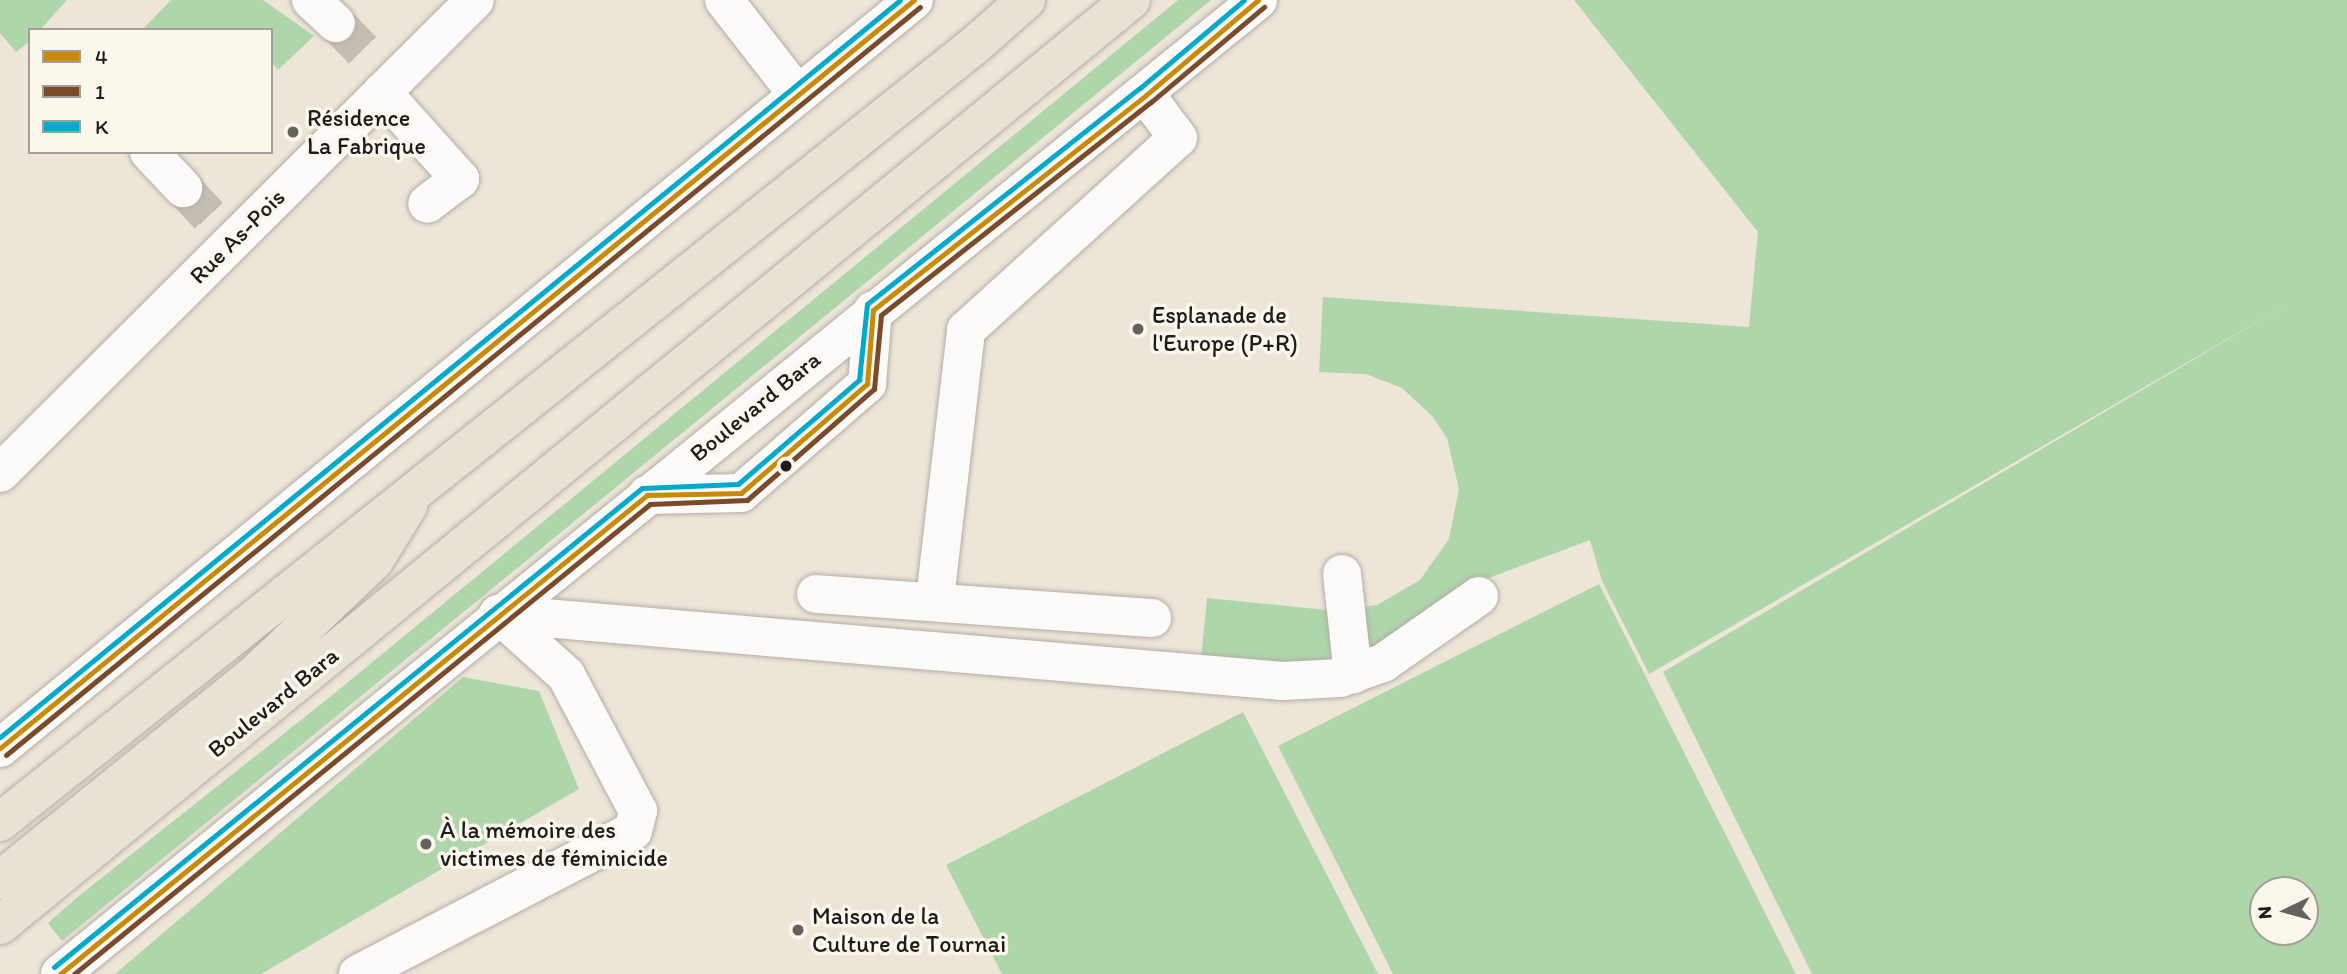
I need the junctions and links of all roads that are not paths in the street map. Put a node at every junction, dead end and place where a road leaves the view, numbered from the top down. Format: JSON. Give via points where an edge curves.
{"nodes":[{"id":1,"x":475,"y":0,"type":"edge"},
{"id":2,"x":724,"y":0,"type":"edge"},
{"id":3,"x":914,"y":0,"type":"edge"},
{"id":4,"x":1026,"y":0,"type":"edge"},
{"id":5,"x":1131,"y":0,"type":"edge"},
{"id":6,"x":1258,"y":0,"type":"edge"},
{"id":7,"x":383,"y":78,"type":"junction"},
{"id":8,"x":797,"y":95,"type":"junction"},
{"id":9,"x":1146,"y":95,"type":"junction"},
{"id":10,"x":151,"y":154,"type":"edge"},
{"id":11,"x":183,"y":188,"type":"tunnel mouth"},
{"id":12,"x":428,"y":204,"type":"dead end"},
{"id":13,"x":873,"y":310,"type":"junction"},
{"id":14,"x":0,"y":473,"type":"edge"},
{"id":15,"x":422,"y":484,"type":"junction"},
{"id":16,"x":647,"y":495,"type":"junction"},
{"id":17,"x":1342,"y":574,"type":"dead end"},
{"id":18,"x":816,"y":594,"type":"dead end"},
{"id":19,"x":1479,"y":596,"type":"dead end"},
{"id":20,"x":935,"y":600,"type":"junction"},
{"id":21,"x":498,"y":614,"type":"junction"},
{"id":22,"x":1152,"y":618,"type":"dead end"},
{"id":23,"x":1353,"y":674,"type":"junction"},
{"id":24,"x":0,"y":748,"type":"edge"},
{"id":25,"x":0,"y":822,"type":"edge"},
{"id":26,"x":0,"y":880,"type":"edge"},
{"id":27,"x":0,"y":925,"type":"edge"},
{"id":28,"x":60,"y":974,"type":"edge"},
{"id":29,"x":358,"y":974,"type":"edge"}],
"edges":[{"from":1,"to":7,"type":"street","name":"Rue As-Pois"},
{"from":2,"to":8,"type":"street"},
{"from":3,"to":8,"type":"street"},
{"from":4,"to":15,"type":"main road"},
{"from":5,"to":27,"type":"main road","name":"Boulevard Bara"},
{"from":6,"to":9,"type":"street","name":"Boulevard Bara"},
{"from":7,"to":12,"type":"street","via":[[460,179]]},
{"from":7,"to":14,"type":"street","name":"Rue As-Pois","via":[[226,234]]},
{"from":8,"to":24,"type":"street"},
{"from":9,"to":13,"type":"street","name":"Boulevard Bara"},
{"from":9,"to":20,"type":"street","via":[[1178,138],[966,330]]},
{"from":10,"to":11,"type":"street"},
{"from":13,"to":16,"type":"street","name":"Boulevard Bara"},
{"from":13,"to":16,"type":"street","via":[[867,384],[741,493]]},
{"from":15,"to":25,"type":"main road"},
{"from":15,"to":26,"type":"main road","via":[[374,561],[252,677]]},
{"from":16,"to":21,"type":"street","name":"Boulevard Bara"},
{"from":17,"to":23,"type":"street"},
{"from":18,"to":20,"type":"street"},
{"from":19,"to":23,"type":"street","via":[[1384,663]]},
{"from":20,"to":22,"type":"street"},
{"from":21,"to":23,"type":"street","via":[[1283,681]]},
{"from":21,"to":28,"type":"street","name":"Boulevard Bara"},
{"from":21,"to":29,"type":"street","via":[[566,675],[638,811],[634,831]]}]}
